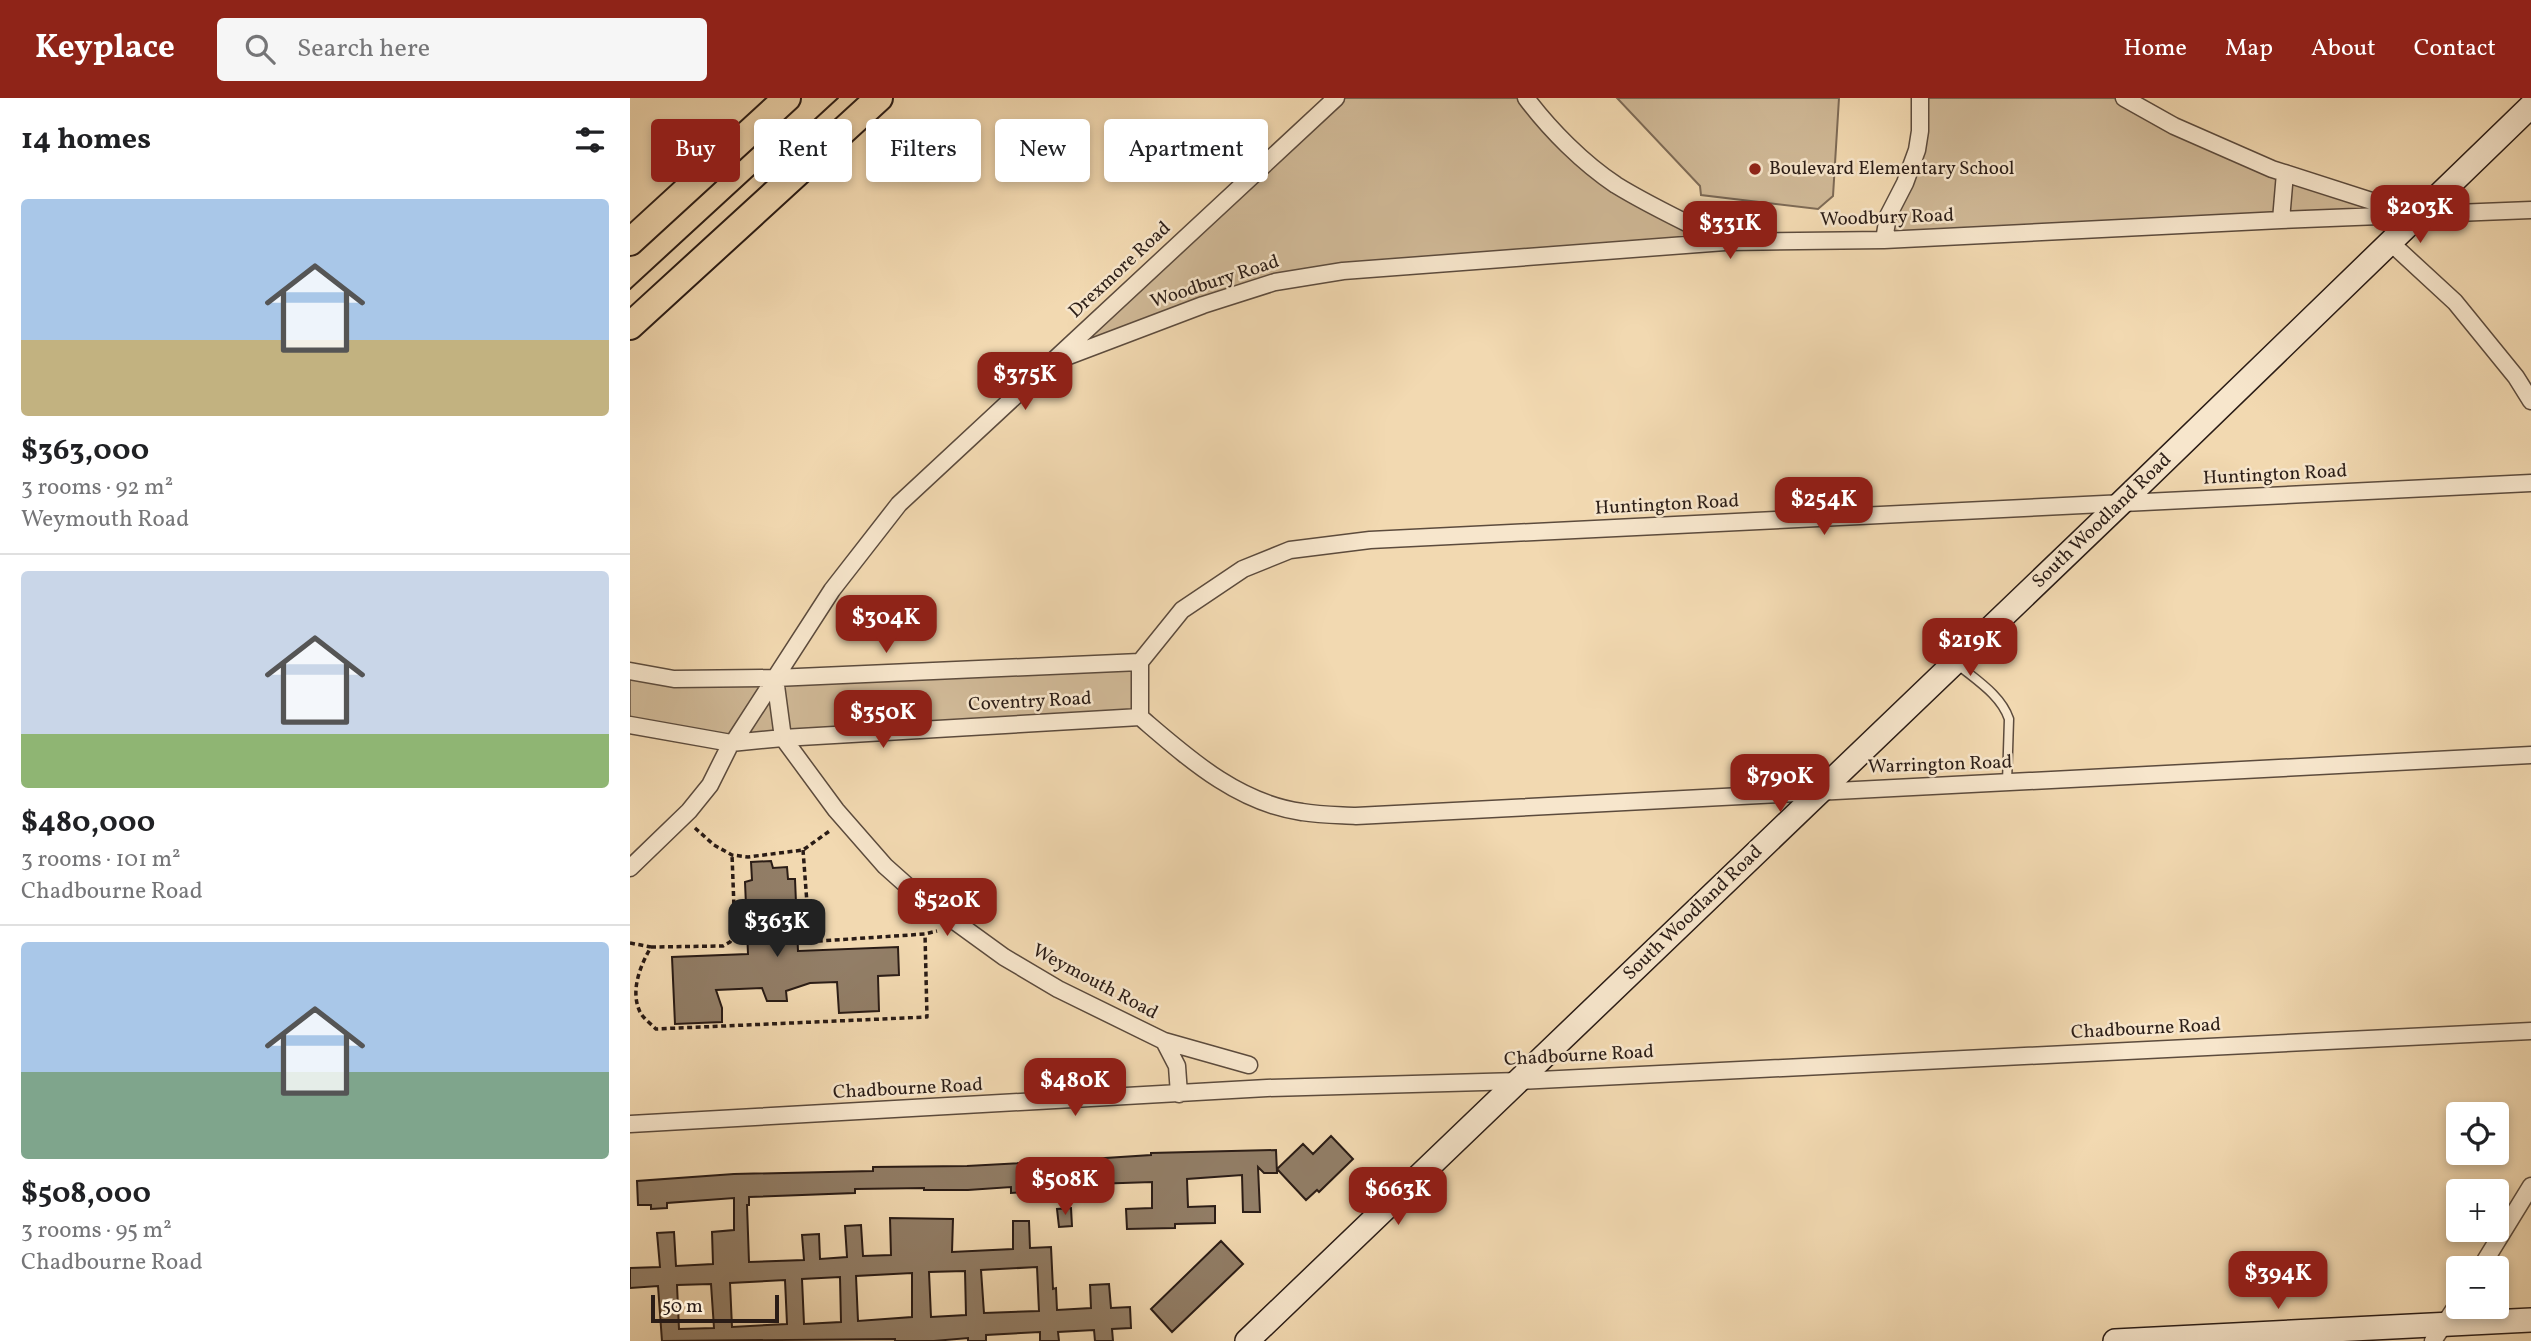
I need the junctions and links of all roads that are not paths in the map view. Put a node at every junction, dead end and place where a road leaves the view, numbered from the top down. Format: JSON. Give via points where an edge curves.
{"nodes":[{"id":1,"x":787,"y":98,"type":"edge"},
{"id":2,"x":878,"y":98,"type":"edge"},
{"id":3,"x":1336,"y":98,"type":"edge"},
{"id":4,"x":1526,"y":98,"type":"edge"},
{"id":5,"x":1920,"y":98,"type":"edge"},
{"id":6,"x":2124,"y":98,"type":"edge"},
{"id":7,"x":2531,"y":106,"type":"edge"},
{"id":8,"x":2285,"y":173,"type":"junction"},
{"id":9,"x":2531,"y":210,"type":"edge"},
{"id":10,"x":2418,"y":216,"type":"junction"},
{"id":11,"x":2281,"y":220,"type":"junction"},
{"id":12,"x":1884,"y":240,"type":"junction"},
{"id":13,"x":630,"y":242,"type":"edge"},
{"id":14,"x":1725,"y":243,"type":"junction"},
{"id":15,"x":2391,"y":243,"type":"junction"},
{"id":16,"x":630,"y":326,"type":"edge"},
{"id":17,"x":1050,"y":363,"type":"junction"},
{"id":18,"x":2531,"y":401,"type":"edge"},
{"id":19,"x":2531,"y":483,"type":"edge"},
{"id":20,"x":2120,"y":504,"type":"junction"},
{"id":21,"x":1140,"y":662,"type":"junction"},
{"id":22,"x":1955,"y":662,"type":"junction"},
{"id":23,"x":630,"y":671,"type":"edge"},
{"id":24,"x":775,"y":678,"type":"junction"},
{"id":25,"x":1140,"y":717,"type":"junction"},
{"id":26,"x":630,"y":725,"type":"edge"},
{"id":27,"x":783,"y":737,"type":"junction"},
{"id":28,"x":732,"y":743,"type":"junction"},
{"id":29,"x":2531,"y":755,"type":"edge"},
{"id":30,"x":2007,"y":783,"type":"junction"},
{"id":31,"x":1817,"y":793,"type":"junction"},
{"id":32,"x":630,"y":868,"type":"edge"},
{"id":33,"x":2531,"y":1031,"type":"edge"},
{"id":34,"x":1164,"y":1041,"type":"junction"},
{"id":35,"x":1249,"y":1065,"type":"dead end"},
{"id":36,"x":1519,"y":1081,"type":"junction"},
{"id":37,"x":1179,"y":1094,"type":"junction"},
{"id":38,"x":630,"y":1124,"type":"edge"},
{"id":39,"x":2531,"y":1186,"type":"edge"},
{"id":40,"x":2488,"y":1256,"type":"edge"},
{"id":41,"x":2531,"y":1320,"type":"edge"},
{"id":42,"x":2439,"y":1333,"type":"edge"},
{"id":43,"x":1247,"y":1341,"type":"edge"},
{"id":44,"x":2115,"y":1341,"type":"edge"}],
"edges":[{"from":1,"to":13,"type":"main road"},
{"from":2,"to":16,"type":"main road"},
{"from":3,"to":17,"type":"street","name":"Drexmore Road"},
{"from":4,"to":14,"type":"street","via":[[1567,143],[1614,183]]},
{"from":5,"to":12,"type":"street","via":[[1917,150],[1888,216]]},
{"from":6,"to":8,"type":"street","via":[[2174,126]]},
{"from":7,"to":10,"type":"street","name":"South Woodland Road"},
{"from":8,"to":10,"type":"street"},
{"from":8,"to":11,"type":"street"},
{"from":9,"to":10,"type":"street","name":"Woodbury Road"},
{"from":10,"to":11,"type":"street","name":"Woodbury Road"},
{"from":10,"to":15,"type":"street","name":"South Woodland Road"},
{"from":11,"to":12,"type":"street","name":"Woodbury Road"},
{"from":12,"to":14,"type":"street","name":"Woodbury Road"},
{"from":14,"to":17,"type":"street","name":"Woodbury Road","via":[[1343,271],[1275,282]]},
{"from":15,"to":18,"type":"street","via":[[2455,302]]},
{"from":15,"to":20,"type":"street","name":"South Woodland Road"},
{"from":17,"to":24,"type":"street","name":"Drexmore Road","via":[[900,504],[832,590]]},
{"from":19,"to":20,"type":"street","name":"Huntington Road"},
{"from":20,"to":21,"type":"street","name":"Huntington Road","via":[[1370,540],[1290,550],[1243,569],[1182,610]]},
{"from":20,"to":22,"type":"street","name":"South Woodland Road"},
{"from":21,"to":24,"type":"street","name":"Coventry Road"},
{"from":21,"to":25,"type":"street"},
{"from":22,"to":30,"type":"lane","via":[[2006,711]]},
{"from":22,"to":31,"type":"street","name":"South Woodland Road"},
{"from":23,"to":24,"type":"street","name":"Coventry Road","via":[[674,679]]},
{"from":24,"to":27,"type":"street","name":"Weymouth Road"},
{"from":24,"to":28,"type":"street","name":"Drexmore Road"},
{"from":25,"to":27,"type":"street","name":"Coventry Road"},
{"from":25,"to":31,"type":"street","name":"Warrington Road","via":[[1198,766],[1248,796],[1300,812],[1356,816]]},
{"from":26,"to":28,"type":"street","name":"Coventry Road"},
{"from":27,"to":28,"type":"street","name":"Coventry Road"},
{"from":27,"to":34,"type":"street","name":"Weymouth Road","via":[[836,810],[913,891],[1004,957]]},
{"from":28,"to":32,"type":"street","name":"Drexmore Road","via":[[710,785],[689,811]]},
{"from":29,"to":30,"type":"street","name":"Warrington Road"},
{"from":30,"to":31,"type":"street","name":"Warrington Road"},
{"from":31,"to":36,"type":"street","name":"South Woodland Road"},
{"from":33,"to":36,"type":"street","name":"Chadbourne Road"},
{"from":34,"to":35,"type":"street","name":"Weymouth Road"},
{"from":34,"to":37,"type":"street","name":"Weymouth Road","via":[[1177,1066]]},
{"from":36,"to":37,"type":"street","name":"Chadbourne Road"},
{"from":36,"to":43,"type":"street","name":"South Woodland Road"},
{"from":37,"to":38,"type":"street","name":"Chadbourne Road"},
{"from":39,"to":40,"type":"street"},
{"from":41,"to":42,"type":"street"},
{"from":42,"to":44,"type":"street"}]}
